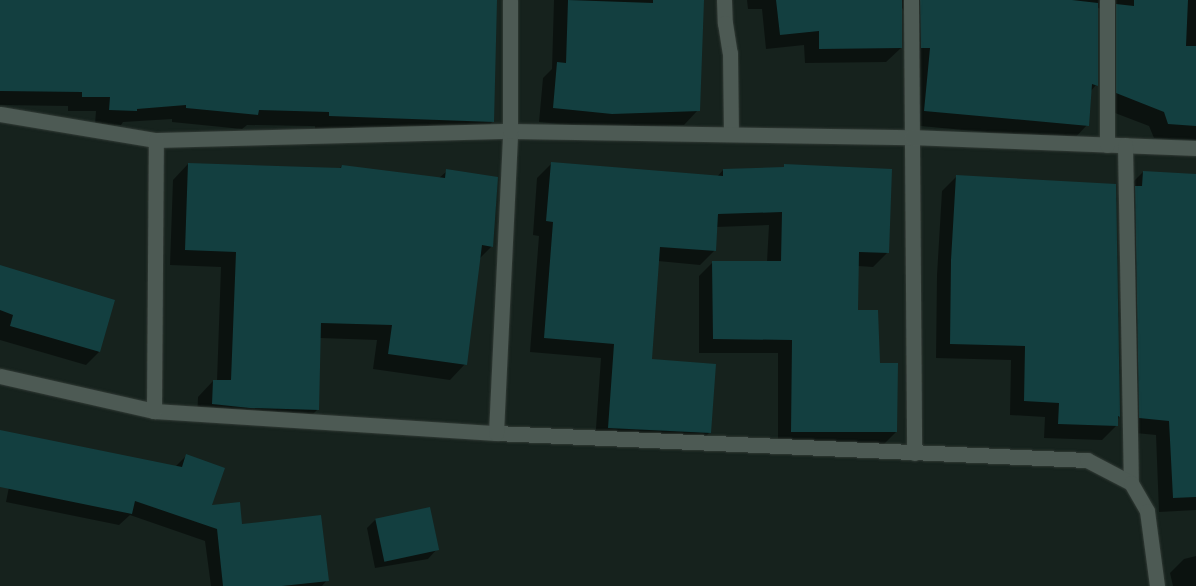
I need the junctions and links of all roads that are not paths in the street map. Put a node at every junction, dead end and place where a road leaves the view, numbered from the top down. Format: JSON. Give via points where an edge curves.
{"nodes":[{"id":1,"x":510,"y":0,"type":"edge"},
{"id":2,"x":724,"y":0,"type":"edge"},
{"id":3,"x":911,"y":0,"type":"edge"},
{"id":4,"x":1107,"y":0,"type":"edge"},
{"id":5,"x":0,"y":114,"type":"edge"},
{"id":6,"x":510,"y":131,"type":"junction"},
{"id":7,"x":731,"y":134,"type":"junction"},
{"id":8,"x":911,"y":138,"type":"junction"},
{"id":9,"x":156,"y":140,"type":"junction"},
{"id":10,"x":1106,"y":145,"type":"junction"},
{"id":11,"x":1125,"y":145,"type":"junction"},
{"id":12,"x":1196,"y":148,"type":"edge"},
{"id":13,"x":0,"y":376,"type":"edge"},
{"id":14,"x":154,"y":411,"type":"junction"},
{"id":15,"x":496,"y":433,"type":"junction"},
{"id":16,"x":914,"y":453,"type":"junction"},
{"id":17,"x":1131,"y":483,"type":"junction"},
{"id":18,"x":1157,"y":586,"type":"edge"}],
"edges":[{"from":1,"to":6,"type":"street"},
{"from":2,"to":7,"type":"street","via":[[730,52]]},
{"from":3,"to":8,"type":"street"},
{"from":4,"to":10,"type":"street"},
{"from":5,"to":9,"type":"street"},
{"from":6,"to":7,"type":"street"},
{"from":6,"to":9,"type":"street"},
{"from":6,"to":15,"type":"street"},
{"from":7,"to":8,"type":"street"},
{"from":8,"to":10,"type":"street"},
{"from":8,"to":16,"type":"street"},
{"from":9,"to":14,"type":"street"},
{"from":10,"to":11,"type":"street"},
{"from":11,"to":12,"type":"street"},
{"from":11,"to":17,"type":"street"},
{"from":13,"to":14,"type":"street"},
{"from":14,"to":15,"type":"street"},
{"from":15,"to":16,"type":"street"},
{"from":16,"to":17,"type":"street","via":[[1087,460]]},
{"from":17,"to":18,"type":"street","via":[[1147,511]]}]}
